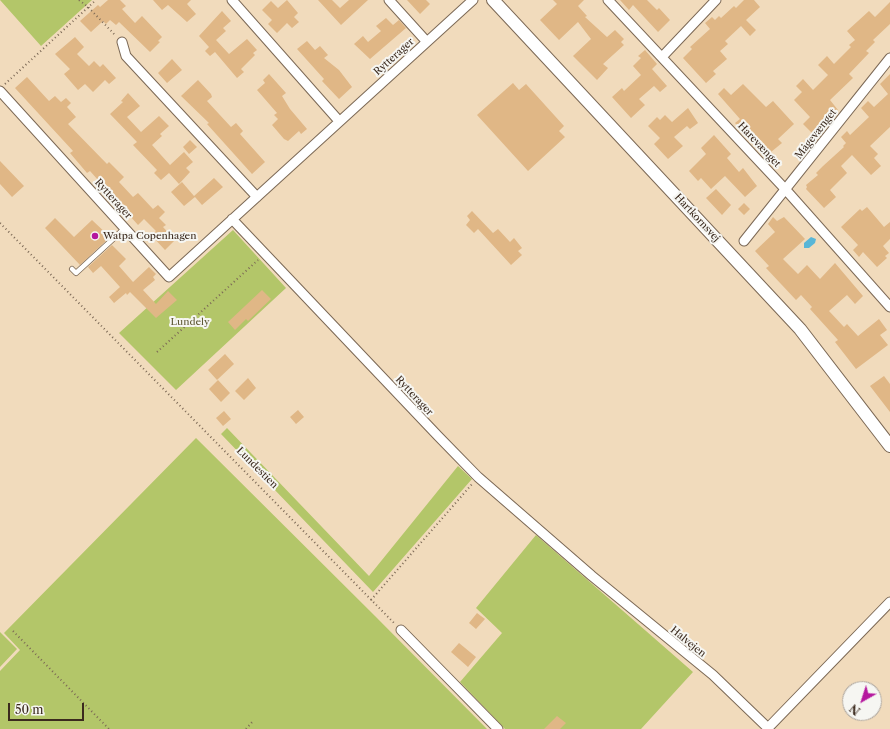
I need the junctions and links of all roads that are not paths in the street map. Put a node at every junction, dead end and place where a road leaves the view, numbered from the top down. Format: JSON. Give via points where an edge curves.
{"nodes":[{"id":1,"x":232,"y":0,"type":"edge"},
{"id":2,"x":389,"y":0,"type":"edge"},
{"id":3,"x":473,"y":0,"type":"edge"},
{"id":4,"x":494,"y":0,"type":"edge"},
{"id":5,"x":608,"y":0,"type":"edge"},
{"id":6,"x":716,"y":0,"type":"edge"},
{"id":7,"x":122,"y":42,"type":"road end"},
{"id":8,"x":427,"y":42,"type":"junction"},
{"id":9,"x":662,"y":57,"type":"junction"},
{"id":10,"x":890,"y":58,"type":"edge"},
{"id":11,"x":0,"y":90,"type":"edge"},
{"id":12,"x":340,"y":121,"type":"junction"},
{"id":13,"x":786,"y":190,"type":"junction"},
{"id":14,"x":257,"y":197,"type":"junction"},
{"id":15,"x":232,"y":219,"type":"junction"},
{"id":16,"x":125,"y":228,"type":"junction"},
{"id":17,"x":744,"y":241,"type":"dead end"},
{"id":18,"x":72,"y":269,"type":"dead end"},
{"id":19,"x":890,"y":307,"type":"edge"},
{"id":20,"x":890,"y":446,"type":"edge"},
{"id":21,"x":592,"y":576,"type":"joint"},
{"id":22,"x":890,"y":602,"type":"edge"},
{"id":23,"x":401,"y":630,"type":"road end"},
{"id":24,"x":498,"y":729,"type":"edge"},
{"id":25,"x":768,"y":729,"type":"edge"}],
"edges":[{"from":1,"to":12,"type":"street"},
{"from":2,"to":8,"type":"street","name":"Rytterager"},
{"from":3,"to":8,"type":"street","name":"Rytterager"},
{"from":4,"to":20,"type":"street","name":"Hartkornsvej","via":[[800,329]]},
{"from":5,"to":9,"type":"street","name":"Harevænget"},
{"from":6,"to":9,"type":"street"},
{"from":7,"to":14,"type":"street","via":[[126,56]]},
{"from":8,"to":12,"type":"street","name":"Rytterager"},
{"from":9,"to":13,"type":"street","name":"Harevænget"},
{"from":10,"to":13,"type":"street","name":"Mågevænget"},
{"from":11,"to":16,"type":"street","name":"Rytterager"},
{"from":12,"to":14,"type":"street","name":"Rytterager"},
{"from":13,"to":17,"type":"street","name":"Mågevænget"},
{"from":13,"to":19,"type":"street","name":"Harevænget"},
{"from":14,"to":15,"type":"street","name":"Rytterager"},
{"from":15,"to":16,"type":"street","name":"Rytterager","via":[[169,277]]},
{"from":15,"to":21,"type":"street","name":"Rytterager","via":[[478,477]]},
{"from":16,"to":18,"type":"lane","via":[[76,273]]},
{"from":21,"to":25,"type":"street","name":"Halvejen","via":[[712,675]]},
{"from":22,"to":25,"type":"street","name":"Halvejen"},
{"from":23,"to":24,"type":"street"}]}
